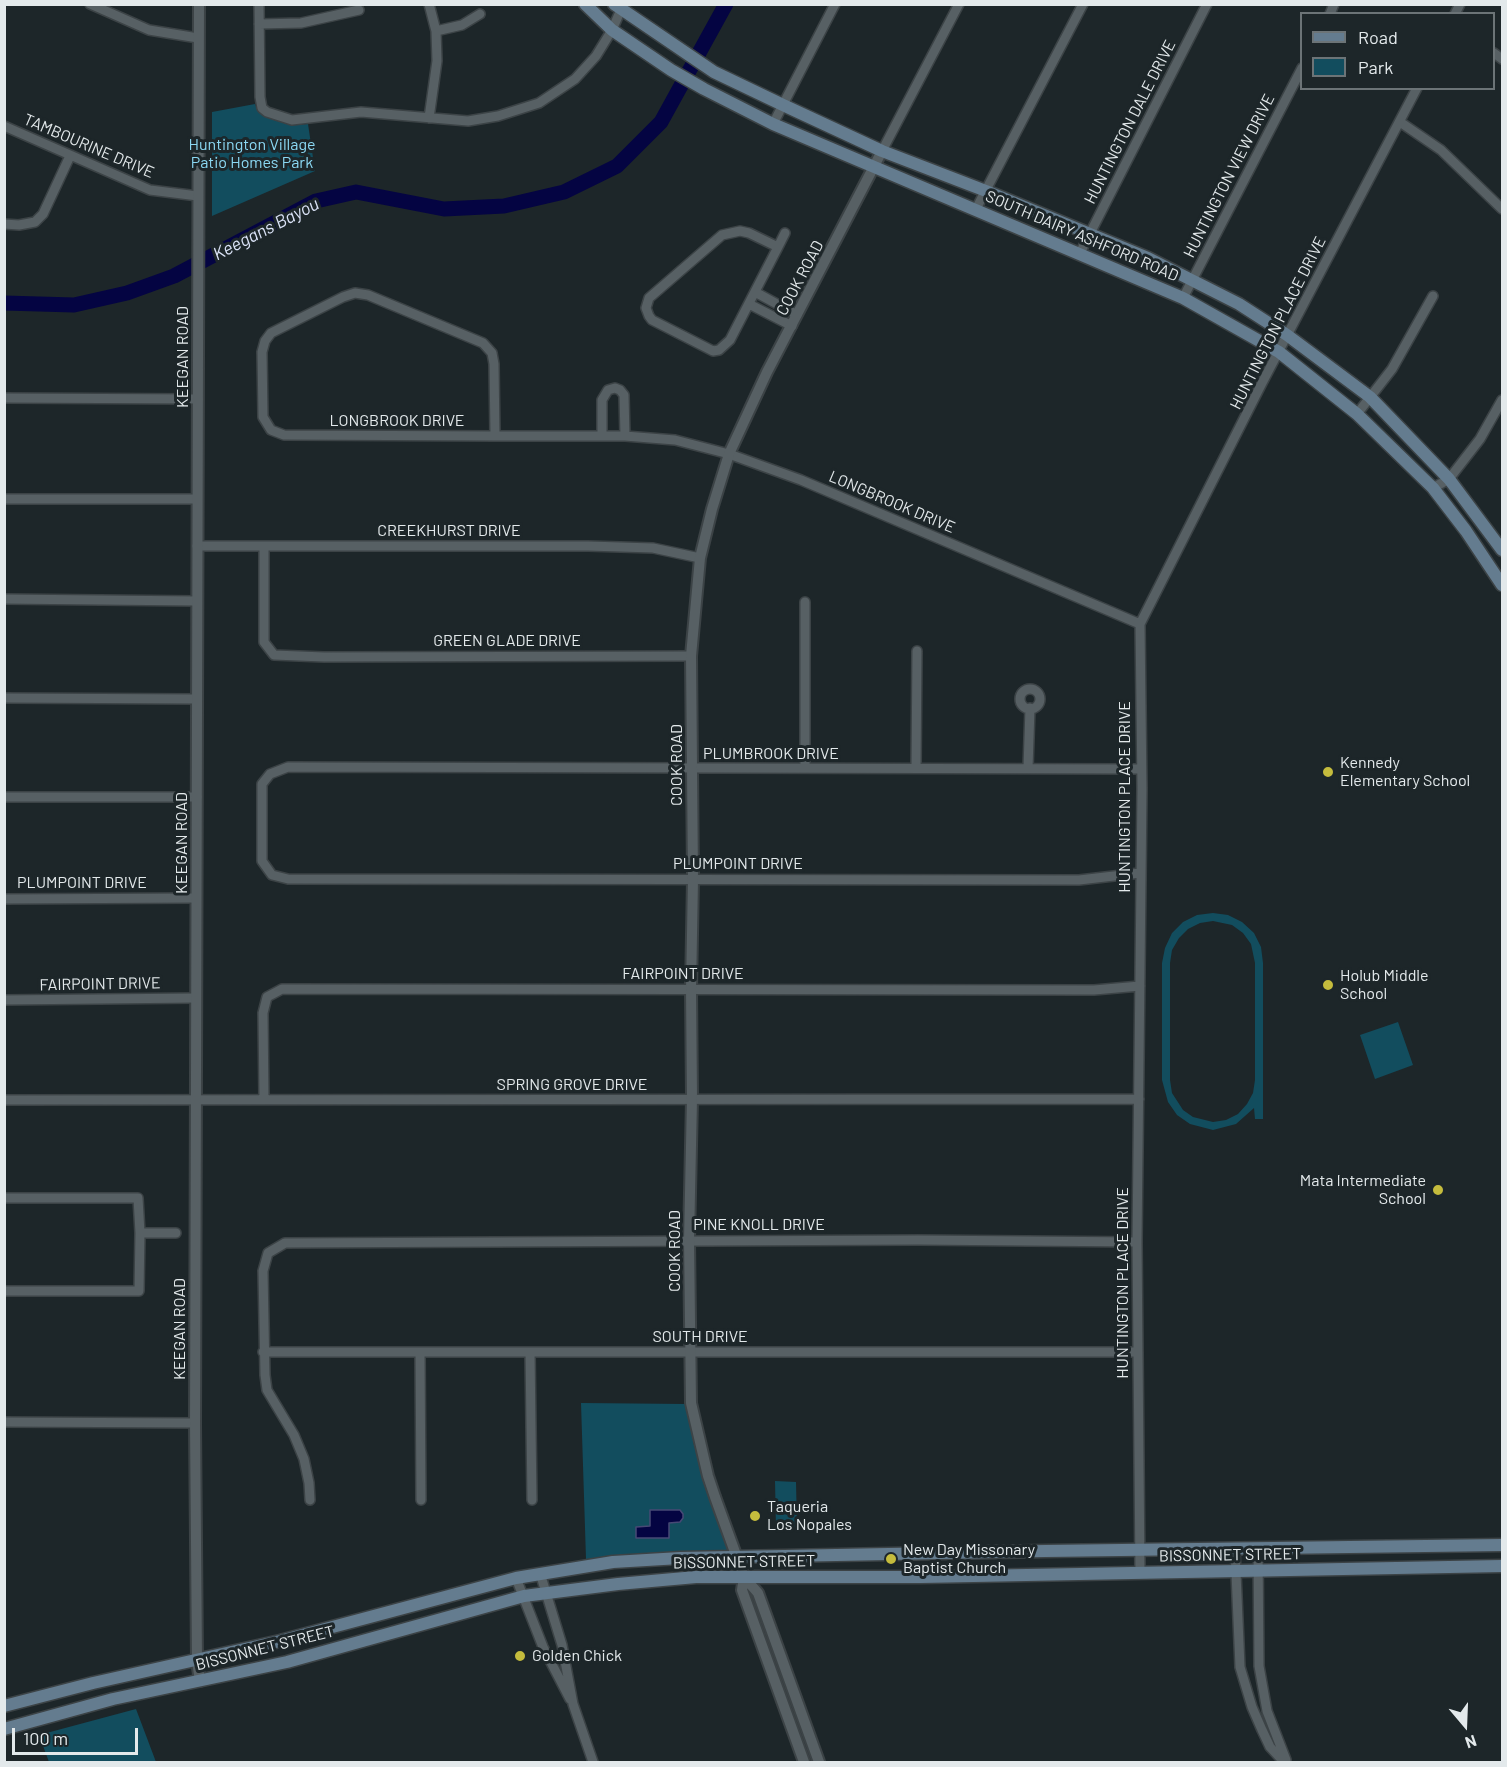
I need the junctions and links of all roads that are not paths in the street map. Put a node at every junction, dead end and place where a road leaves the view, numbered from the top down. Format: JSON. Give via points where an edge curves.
{"nodes":[{"id":1,"x":90,"y":4,"type":"edge"},
{"id":2,"x":199,"y":4,"type":"edge"},
{"id":3,"x":259,"y":4,"type":"edge"},
{"id":4,"x":429,"y":4,"type":"edge"},
{"id":5,"x":585,"y":4,"type":"edge"},
{"id":6,"x":835,"y":4,"type":"edge"},
{"id":7,"x":960,"y":4,"type":"edge"},
{"id":8,"x":1083,"y":4,"type":"edge"},
{"id":9,"x":1208,"y":4,"type":"edge"},
{"id":10,"x":619,"y":6,"type":"edge"},
{"id":11,"x":359,"y":10,"type":"dead end"},
{"id":12,"x":480,"y":14,"type":"dead end"},
{"id":13,"x":259,"y":24,"type":"junction"},
{"id":14,"x":612,"y":30,"type":"junction"},
{"id":15,"x":436,"y":31,"type":"junction"},
{"id":16,"x":198,"y":39,"type":"junction"},
{"id":17,"x":1300,"y":72,"type":"edge"},
{"id":18,"x":1416,"y":90,"type":"edge"},
{"id":19,"x":783,"y":105,"type":"junction"},
{"id":20,"x":429,"y":118,"type":"junction"},
{"id":21,"x":1400,"y":122,"type":"junction"},
{"id":22,"x":773,"y":124,"type":"junction"},
{"id":23,"x":4,"y":126,"type":"edge"},
{"id":24,"x":882,"y":151,"type":"junction"},
{"id":25,"x":70,"y":156,"type":"junction"},
{"id":26,"x":874,"y":167,"type":"junction"},
{"id":27,"x":986,"y":191,"type":"junction"},
{"id":28,"x":198,"y":196,"type":"junction"},
{"id":29,"x":976,"y":209,"type":"junction"},
{"id":30,"x":1503,"y":209,"type":"edge"},
{"id":31,"x":4,"y":225,"type":"edge"},
{"id":32,"x":785,"y":233,"type":"dead end"},
{"id":33,"x":1090,"y":234,"type":"junction"},
{"id":34,"x":778,"y":248,"type":"junction"},
{"id":35,"x":1080,"y":253,"type":"junction"},
{"id":36,"x":1192,"y":280,"type":"junction"},
{"id":37,"x":754,"y":292,"type":"junction"},
{"id":38,"x":1433,"y":296,"type":"dead end"},
{"id":39,"x":1183,"y":298,"type":"junction"},
{"id":40,"x":749,"y":304,"type":"junction"},
{"id":41,"x":794,"y":321,"type":"junction"},
{"id":42,"x":1287,"y":335,"type":"junction"},
{"id":43,"x":1279,"y":352,"type":"junction"},
{"id":44,"x":1370,"y":397,"type":"junction"},
{"id":45,"x":4,"y":398,"type":"edge"},
{"id":46,"x":198,"y":399,"type":"junction"},
{"id":47,"x":1503,"y":400,"type":"edge"},
{"id":48,"x":1357,"y":414,"type":"junction"},
{"id":49,"x":495,"y":436,"type":"junction"},
{"id":50,"x":602,"y":436,"type":"junction"},
{"id":51,"x":625,"y":436,"type":"junction"},
{"id":52,"x":729,"y":454,"type":"junction"},
{"id":53,"x":1449,"y":479,"type":"junction"},
{"id":54,"x":1433,"y":488,"type":"junction"},
{"id":55,"x":4,"y":499,"type":"edge"},
{"id":56,"x":197,"y":499,"type":"junction"},
{"id":57,"x":197,"y":546,"type":"junction"},
{"id":58,"x":264,"y":546,"type":"junction"},
{"id":59,"x":1503,"y":550,"type":"edge"},
{"id":60,"x":700,"y":558,"type":"junction"},
{"id":61,"x":1501,"y":577,"type":"edge"},
{"id":62,"x":4,"y":599,"type":"edge"},
{"id":63,"x":197,"y":600,"type":"junction"},
{"id":64,"x":805,"y":602,"type":"dead end"},
{"id":65,"x":1140,"y":624,"type":"junction"},
{"id":66,"x":917,"y":651,"type":"dead end"},
{"id":67,"x":691,"y":656,"type":"junction"},
{"id":68,"x":4,"y":698,"type":"edge"},
{"id":69,"x":197,"y":699,"type":"junction"},
{"id":70,"x":1030,"y":708,"type":"dead end"},
{"id":71,"x":805,"y":768,"type":"junction"},
{"id":72,"x":916,"y":768,"type":"junction"},
{"id":73,"x":1029,"y":768,"type":"junction"},
{"id":74,"x":692,"y":769,"type":"junction"},
{"id":75,"x":1141,"y":769,"type":"junction"},
{"id":76,"x":4,"y":797,"type":"edge"},
{"id":77,"x":197,"y":798,"type":"junction"},
{"id":78,"x":1140,"y":873,"type":"junction"},
{"id":79,"x":336,"y":879,"type":"joint"},
{"id":80,"x":693,"y":879,"type":"junction"},
{"id":81,"x":4,"y":898,"type":"edge"},
{"id":82,"x":196,"y":898,"type":"junction"},
{"id":83,"x":1140,"y":986,"type":"junction"},
{"id":84,"x":691,"y":989,"type":"junction"},
{"id":85,"x":196,"y":998,"type":"junction"},
{"id":86,"x":4,"y":1000,"type":"edge"},
{"id":87,"x":692,"y":1099,"type":"junction"},
{"id":88,"x":1139,"y":1099,"type":"junction"},
{"id":89,"x":4,"y":1100,"type":"edge"},
{"id":90,"x":196,"y":1100,"type":"junction"},
{"id":91,"x":264,"y":1100,"type":"junction"},
{"id":92,"x":4,"y":1198,"type":"edge"},
{"id":93,"x":140,"y":1233,"type":"junction"},
{"id":94,"x":176,"y":1233,"type":"dead end"},
{"id":95,"x":689,"y":1240,"type":"junction"},
{"id":96,"x":1137,"y":1242,"type":"junction"},
{"id":97,"x":4,"y":1291,"type":"edge"},
{"id":98,"x":263,"y":1352,"type":"junction"},
{"id":99,"x":420,"y":1352,"type":"junction"},
{"id":100,"x":530,"y":1352,"type":"junction"},
{"id":101,"x":691,"y":1352,"type":"junction"},
{"id":102,"x":1137,"y":1352,"type":"junction"},
{"id":103,"x":4,"y":1422,"type":"edge"},
{"id":104,"x":195,"y":1423,"type":"junction"},
{"id":105,"x":310,"y":1500,"type":"dead end"},
{"id":106,"x":421,"y":1500,"type":"dead end"},
{"id":107,"x":532,"y":1500,"type":"dead end"},
{"id":108,"x":1503,"y":1545,"type":"edge"},
{"id":109,"x":1388,"y":1547,"type":"junction"},
{"id":110,"x":1257,"y":1549,"type":"junction"},
{"id":111,"x":1234,"y":1550,"type":"junction"},
{"id":112,"x":1140,"y":1551,"type":"junction"},
{"id":113,"x":947,"y":1553,"type":"junction"},
{"id":114,"x":862,"y":1555,"type":"junction"},
{"id":115,"x":737,"y":1557,"type":"junction"},
{"id":116,"x":1503,"y":1566,"type":"edge"},
{"id":117,"x":1388,"y":1568,"type":"junction"},
{"id":118,"x":1258,"y":1570,"type":"junction"},
{"id":119,"x":1235,"y":1571,"type":"junction"},
{"id":120,"x":540,"y":1573,"type":"junction"},
{"id":121,"x":1140,"y":1573,"type":"junction"},
{"id":122,"x":948,"y":1576,"type":"junction"},
{"id":123,"x":744,"y":1577,"type":"junction"},
{"id":124,"x":862,"y":1577,"type":"junction"},
{"id":125,"x":516,"y":1578,"type":"junction"},
{"id":126,"x":547,"y":1592,"type":"junction"},
{"id":127,"x":524,"y":1596,"type":"junction"},
{"id":128,"x":381,"y":1614,"type":"junction"},
{"id":129,"x":387,"y":1634,"type":"junction"},
{"id":130,"x":280,"y":1641,"type":"junction"},
{"id":131,"x":1258,"y":1647,"type":"junction"},
{"id":132,"x":1238,"y":1648,"type":"junction"},
{"id":133,"x":197,"y":1660,"type":"junction"},
{"id":134,"x":287,"y":1662,"type":"junction"},
{"id":135,"x":200,"y":1681,"type":"junction"},
{"id":136,"x":47,"y":1694,"type":"junction"},
{"id":137,"x":573,"y":1704,"type":"junction"},
{"id":138,"x":4,"y":1706,"type":"edge"},
{"id":139,"x":53,"y":1716,"type":"junction"},
{"id":140,"x":4,"y":1729,"type":"edge"},
{"id":141,"x":593,"y":1762,"type":"edge"},
{"id":142,"x":804,"y":1762,"type":"edge"},
{"id":143,"x":819,"y":1762,"type":"edge"},
{"id":144,"x":1285,"y":1762,"type":"edge"}],
"edges":[{"from":1,"to":16,"type":"street","via":[[149,30]]},
{"from":2,"to":16,"type":"street","name":"KEEGAN ROAD"},
{"from":3,"to":13,"type":"street"},
{"from":4,"to":15,"type":"street"},
{"from":5,"to":14,"type":"main road","name":"SOUTH DAIRY ASHFORD ROAD"},
{"from":6,"to":19,"type":"street"},
{"from":7,"to":24,"type":"street","name":"COOK ROAD"},
{"from":8,"to":27,"type":"street"},
{"from":9,"to":33,"type":"street","name":"HUNTINGTON DALE DRIVE"},
{"from":10,"to":14,"type":"street"},
{"from":10,"to":19,"type":"main road","name":"SOUTH DAIRY ASHFORD ROAD","via":[[714,72]]},
{"from":11,"to":13,"type":"street","via":[[301,23]]},
{"from":12,"to":15,"type":"street","via":[[462,25]]},
{"from":13,"to":20,"type":"street","via":[[260,103],[267,112],[292,120],[361,112]]},
{"from":14,"to":20,"type":"street","via":[[575,79],[539,103],[498,116],[468,120]]},
{"from":14,"to":22,"type":"main road","name":"SOUTH DAIRY ASHFORD ROAD","via":[[671,70]]},
{"from":15,"to":20,"type":"street","via":[[437,61]]},
{"from":16,"to":28,"type":"street","name":"KEEGAN ROAD"},
{"from":17,"to":36,"type":"street","name":"HUNTINGTON VIEW DRIVE"},
{"from":18,"to":21,"type":"street","name":"HUNTINGTON PLACE DRIVE"},
{"from":19,"to":22,"type":"street"},
{"from":19,"to":24,"type":"main road","name":"SOUTH DAIRY ASHFORD ROAD"},
{"from":21,"to":30,"type":"street","via":[[1441,150]]},
{"from":21,"to":42,"type":"street","name":"HUNTINGTON PLACE DRIVE"},
{"from":22,"to":26,"type":"main road","name":"SOUTH DAIRY ASHFORD ROAD"},
{"from":23,"to":25,"type":"street","name":"TAMBOURINE DRIVE"},
{"from":24,"to":26,"type":"street","name":"COOK ROAD"},
{"from":24,"to":27,"type":"main road","name":"SOUTH DAIRY ASHFORD ROAD"},
{"from":25,"to":28,"type":"street","name":"TAMBOURINE DRIVE","via":[[150,190]]},
{"from":25,"to":31,"type":"street","via":[[43,214],[34,222]]},
{"from":26,"to":29,"type":"main road","name":"SOUTH DAIRY ASHFORD ROAD"},
{"from":26,"to":41,"type":"street","name":"COOK ROAD"},
{"from":27,"to":29,"type":"street"},
{"from":27,"to":33,"type":"main road","name":"SOUTH DAIRY ASHFORD ROAD"},
{"from":28,"to":46,"type":"street","name":"KEEGAN ROAD"},
{"from":29,"to":35,"type":"main road","name":"SOUTH DAIRY ASHFORD ROAD"},
{"from":32,"to":34,"type":"street"},
{"from":33,"to":35,"type":"street","name":"HUNTINGTON DALE DRIVE"},
{"from":33,"to":36,"type":"main road","name":"SOUTH DAIRY ASHFORD ROAD"},
{"from":34,"to":37,"type":"street"},
{"from":34,"to":40,"type":"street","via":[[740,231],[722,235],[649,298],[646,308],[652,320],[713,351],[730,340]]},
{"from":35,"to":39,"type":"main road","name":"SOUTH DAIRY ASHFORD ROAD"},
{"from":36,"to":39,"type":"street","name":"HUNTINGTON VIEW DRIVE"},
{"from":36,"to":42,"type":"main road","name":"SOUTH DAIRY ASHFORD ROAD"},
{"from":37,"to":40,"type":"street"},
{"from":37,"to":41,"type":"street"},
{"from":38,"to":44,"type":"street","via":[[1392,369]]},
{"from":39,"to":43,"type":"main road","name":"SOUTH DAIRY ASHFORD ROAD"},
{"from":40,"to":41,"type":"street"},
{"from":41,"to":52,"type":"street","name":"COOK ROAD"},
{"from":42,"to":43,"type":"street","name":"HUNTINGTON PLACE DRIVE"},
{"from":42,"to":44,"type":"main road","name":"SOUTH DAIRY ASHFORD ROAD"},
{"from":43,"to":48,"type":"main road","name":"SOUTH DAIRY ASHFORD ROAD"},
{"from":43,"to":65,"type":"street","name":"HUNTINGTON PLACE DRIVE"},
{"from":44,"to":48,"type":"street"},
{"from":44,"to":53,"type":"main road","name":"SOUTH DAIRY ASHFORD ROAD"},
{"from":45,"to":46,"type":"street"},
{"from":46,"to":56,"type":"street","name":"KEEGAN ROAD"},
{"from":47,"to":53,"type":"street","via":[[1480,439]]},
{"from":48,"to":54,"type":"main road","name":"SOUTH DAIRY ASHFORD ROAD"},
{"from":49,"to":49,"type":"street","name":"LONGBROOK DRIVE","via":[[284,435],[271,430],[263,417],[265,341],[271,333],[343,297],[355,293],[368,295],[483,343],[492,352]]},
{"from":49,"to":50,"type":"street","name":"LONGBROOK DRIVE"},
{"from":50,"to":51,"type":"street","name":"LONGBROOK DRIVE"},
{"from":50,"to":51,"type":"street","via":[[602,400],[608,390],[615,388],[624,395]]},
{"from":51,"to":52,"type":"street","name":"LONGBROOK DRIVE","via":[[675,440]]},
{"from":52,"to":60,"type":"street","name":"COOK ROAD"},
{"from":52,"to":65,"type":"street","name":"LONGBROOK DRIVE","via":[[801,480]]},
{"from":53,"to":54,"type":"street"},
{"from":53,"to":59,"type":"main road","name":"SOUTH DAIRY ASHFORD ROAD"},
{"from":54,"to":61,"type":"main road","name":"SOUTH DAIRY ASHFORD ROAD"},
{"from":55,"to":56,"type":"street"},
{"from":56,"to":57,"type":"street","name":"KEEGAN ROAD"},
{"from":57,"to":58,"type":"street","name":"CREEKHURST DRIVE"},
{"from":57,"to":63,"type":"street","name":"KEEGAN ROAD"},
{"from":58,"to":60,"type":"street","name":"CREEKHURST DRIVE","via":[[588,546],[653,548]]},
{"from":58,"to":67,"type":"street","name":"GREEN GLADE DRIVE","via":[[264,642],[274,655]]},
{"from":60,"to":67,"type":"street","name":"COOK ROAD"},
{"from":62,"to":63,"type":"street"},
{"from":63,"to":69,"type":"street","name":"KEEGAN ROAD"},
{"from":64,"to":71,"type":"street"},
{"from":65,"to":75,"type":"street","name":"HUNTINGTON PLACE DRIVE"},
{"from":66,"to":72,"type":"street"},
{"from":67,"to":74,"type":"street","name":"COOK ROAD"},
{"from":68,"to":69,"type":"street"},
{"from":69,"to":77,"type":"street","name":"KEEGAN ROAD"},
{"from":70,"to":73,"type":"street"},
{"from":71,"to":72,"type":"street","name":"PLUMBROOK DRIVE"},
{"from":71,"to":74,"type":"street","name":"PLUMBROOK DRIVE"},
{"from":72,"to":73,"type":"street","name":"PLUMBROOK DRIVE"},
{"from":73,"to":75,"type":"street","name":"PLUMBROOK DRIVE"},
{"from":74,"to":79,"type":"street","name":"PLUMBROOK DRIVE","via":[[288,767],[270,774],[262,784],[262,861],[272,875],[288,879]]},
{"from":74,"to":80,"type":"street","name":"COOK ROAD"},
{"from":75,"to":78,"type":"street","name":"HUNTINGTON PLACE DRIVE"},
{"from":76,"to":77,"type":"street"},
{"from":77,"to":82,"type":"street","name":"KEEGAN ROAD"},
{"from":78,"to":80,"type":"street","name":"PLUMPOINT DRIVE","via":[[1079,880]]},
{"from":78,"to":83,"type":"street","name":"HUNTINGTON PLACE DRIVE"},
{"from":79,"to":80,"type":"street","name":"PLUMPOINT DRIVE"},
{"from":80,"to":84,"type":"street","name":"COOK ROAD"},
{"from":81,"to":82,"type":"street","name":"PLUMPOINT DRIVE"},
{"from":82,"to":85,"type":"street","name":"KEEGAN ROAD"},
{"from":83,"to":84,"type":"street","name":"FAIRPOINT DRIVE","via":[[1094,990]]},
{"from":83,"to":88,"type":"street","name":"HUNTINGTON PLACE DRIVE"},
{"from":84,"to":87,"type":"street","name":"COOK ROAD"},
{"from":84,"to":91,"type":"street","name":"FAIRPOINT DRIVE","via":[[282,989],[267,997],[263,1013]]},
{"from":85,"to":86,"type":"street","name":"FAIRPOINT DRIVE"},
{"from":85,"to":90,"type":"street","name":"KEEGAN ROAD"},
{"from":87,"to":88,"type":"street","name":"SPRING GROVE DRIVE"},
{"from":87,"to":91,"type":"street","name":"SPRING GROVE DRIVE"},
{"from":87,"to":95,"type":"street","name":"COOK ROAD"},
{"from":88,"to":96,"type":"street","name":"HUNTINGTON PLACE DRIVE"},
{"from":89,"to":90,"type":"street","name":"SPRING GROVE DRIVE"},
{"from":90,"to":91,"type":"street","name":"SPRING GROVE DRIVE"},
{"from":90,"to":104,"type":"street","name":"KEEGAN ROAD"},
{"from":92,"to":93,"type":"street","via":[[138,1198]]},
{"from":93,"to":94,"type":"street"},
{"from":93,"to":97,"type":"street","via":[[139,1292]]},
{"from":95,"to":96,"type":"street","name":"PINE KNOLL DRIVE"},
{"from":95,"to":98,"type":"street","name":"PINE KNOLL DRIVE","via":[[285,1243],[268,1253],[263,1270]]},
{"from":95,"to":101,"type":"street","name":"COOK ROAD"},
{"from":96,"to":102,"type":"street","name":"HUNTINGTON PLACE DRIVE"},
{"from":98,"to":99,"type":"street","name":"SOUTH DRIVE"},
{"from":98,"to":105,"type":"street","via":[[267,1390],[301,1451]]},
{"from":99,"to":100,"type":"street","name":"SOUTH DRIVE"},
{"from":99,"to":106,"type":"street"},
{"from":100,"to":101,"type":"street","name":"SOUTH DRIVE"},
{"from":100,"to":107,"type":"street"},
{"from":101,"to":102,"type":"street","name":"SOUTH DRIVE"},
{"from":101,"to":115,"type":"street","name":"COOK ROAD","via":[[691,1403],[699,1440]]},
{"from":102,"to":112,"type":"street","name":"HUNTINGTON PLACE DRIVE"},
{"from":103,"to":104,"type":"street"},
{"from":104,"to":133,"type":"street","name":"KEEGAN ROAD"},
{"from":108,"to":109,"type":"main road","name":"BISSONNET STREET"},
{"from":109,"to":110,"type":"main road","name":"BISSONNET STREET"},
{"from":109,"to":117,"type":"main road"},
{"from":110,"to":111,"type":"main road","name":"BISSONNET STREET"},
{"from":110,"to":118,"type":"street"},
{"from":111,"to":112,"type":"main road","name":"BISSONNET STREET"},
{"from":111,"to":119,"type":"street"},
{"from":112,"to":113,"type":"main road","name":"BISSONNET STREET"},
{"from":112,"to":121,"type":"street","name":"HUNTINGTON PLACE DRIVE"},
{"from":113,"to":114,"type":"main road","name":"BISSONNET STREET"},
{"from":113,"to":122,"type":"main road"},
{"from":114,"to":115,"type":"main road","name":"BISSONNET STREET"},
{"from":114,"to":124,"type":"main road"},
{"from":115,"to":120,"type":"main road","name":"BISSONNET STREET","via":[[613,1562]]},
{"from":115,"to":123,"type":"street","name":"COOK ROAD"},
{"from":116,"to":117,"type":"main road","name":"BISSONNET STREET"},
{"from":117,"to":118,"type":"main road","name":"BISSONNET STREET"},
{"from":118,"to":119,"type":"main road","name":"BISSONNET STREET"},
{"from":118,"to":131,"type":"street"},
{"from":119,"to":121,"type":"main road","name":"BISSONNET STREET"},
{"from":119,"to":132,"type":"street"},
{"from":120,"to":125,"type":"main road","name":"BISSONNET STREET"},
{"from":120,"to":126,"type":"street"},
{"from":121,"to":122,"type":"main road","name":"BISSONNET STREET"},
{"from":122,"to":124,"type":"main road","name":"BISSONNET STREET"},
{"from":123,"to":124,"type":"main road","name":"BISSONNET STREET"},
{"from":123,"to":126,"type":"main road","name":"BISSONNET STREET","via":[[673,1579]]},
{"from":123,"to":142,"type":"street","name":"COOK ROAD","via":[[742,1590]]},
{"from":123,"to":143,"type":"street","name":"COOK ROAD","via":[[758,1593]]},
{"from":125,"to":127,"type":"street"},
{"from":125,"to":128,"type":"main road","name":"BISSONNET STREET"},
{"from":126,"to":127,"type":"main road","name":"BISSONNET STREET"},
{"from":126,"to":137,"type":"street"},
{"from":127,"to":129,"type":"main road","name":"BISSONNET STREET"},
{"from":127,"to":137,"type":"street","via":[[543,1647]]},
{"from":128,"to":129,"type":"main road"},
{"from":128,"to":130,"type":"main road","name":"BISSONNET STREET"},
{"from":129,"to":134,"type":"main road","name":"BISSONNET STREET"},
{"from":130,"to":133,"type":"main road","name":"BISSONNET STREET"},
{"from":130,"to":134,"type":"main road"},
{"from":131,"to":132,"type":"street"},
{"from":131,"to":144,"type":"street","via":[[1267,1711]]},
{"from":132,"to":144,"type":"street","via":[[1252,1707],[1270,1747]]},
{"from":133,"to":135,"type":"street","name":"KEEGAN ROAD"},
{"from":133,"to":136,"type":"main road","name":"BISSONNET STREET"},
{"from":134,"to":135,"type":"main road","name":"BISSONNET STREET"},
{"from":135,"to":139,"type":"main road","name":"BISSONNET STREET"},
{"from":136,"to":138,"type":"main road","name":"BISSONNET STREET"},
{"from":136,"to":139,"type":"main road"},
{"from":137,"to":141,"type":"street"},
{"from":139,"to":140,"type":"main road","name":"BISSONNET STREET"}]}
